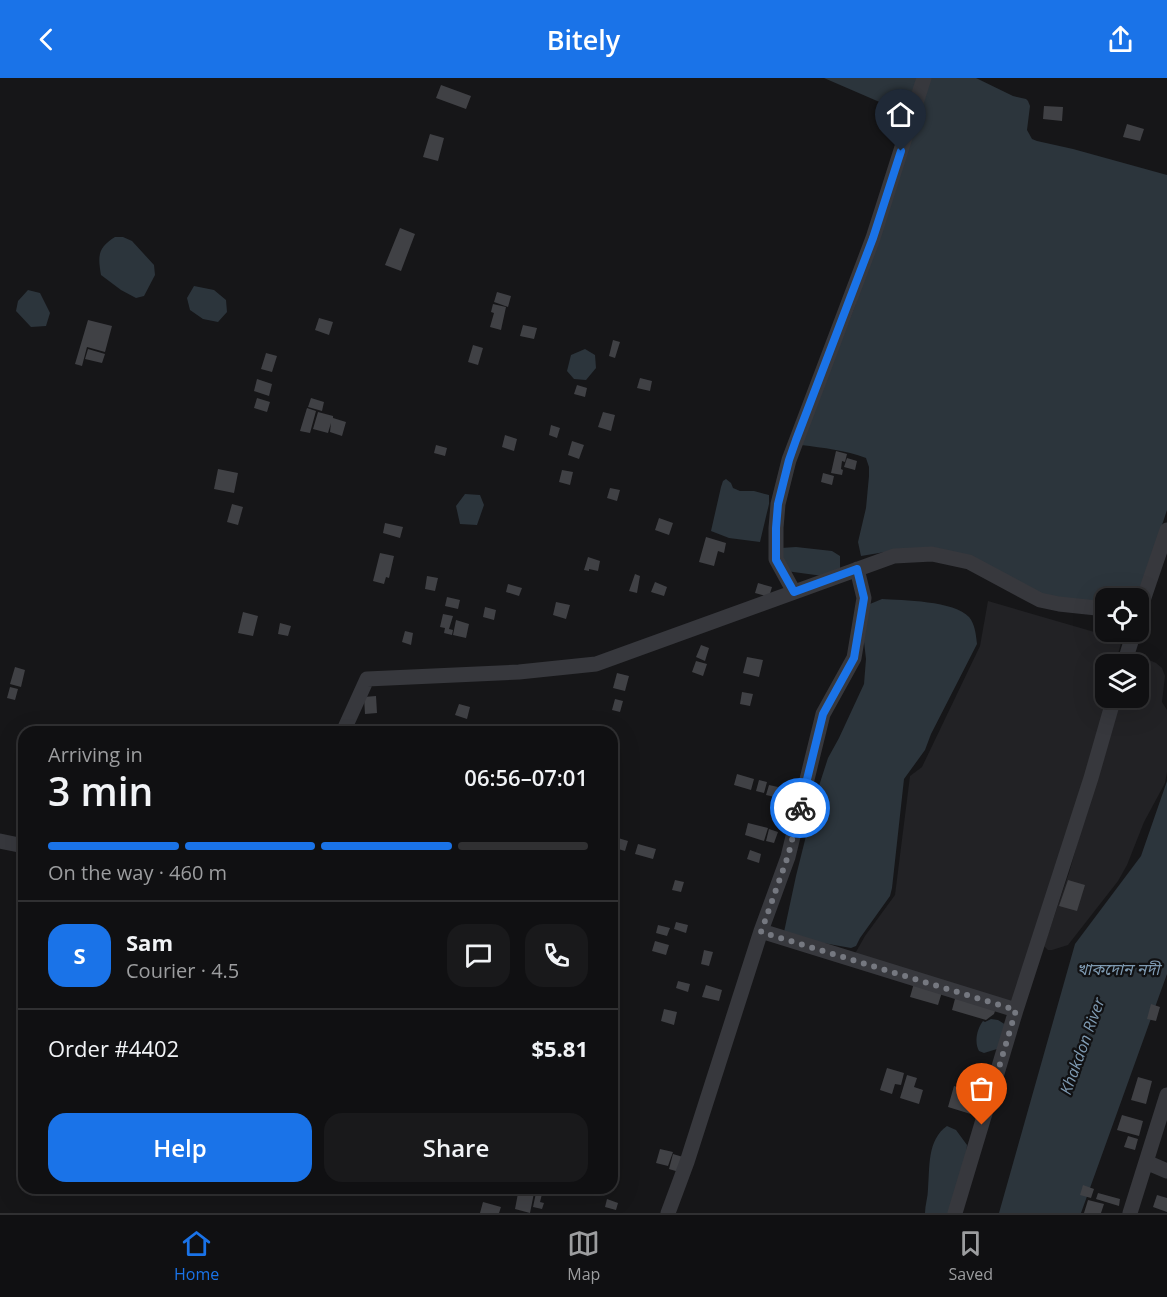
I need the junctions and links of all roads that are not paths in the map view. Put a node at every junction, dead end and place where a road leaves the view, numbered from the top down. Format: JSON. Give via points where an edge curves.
{"nodes":[{"id":1,"x":924,"y":78,"type":"edge"},
{"id":2,"x":1167,"y":530,"type":"edge"},
{"id":3,"x":857,"y":569,"type":"junction"},
{"id":4,"x":1147,"y":588,"type":"edge"},
{"id":5,"x":794,"y":592,"type":"junction"},
{"id":6,"x":1095,"y":608,"type":"edge"},
{"id":7,"x":1111,"y":708,"type":"edge"},
{"id":8,"x":346,"y":726,"type":"edge"},
{"id":9,"x":0,"y":841,"type":"edge"},
{"id":10,"x":18,"y":845,"type":"edge"},
{"id":11,"x":761,"y":932,"type":"junction"},
{"id":12,"x":1016,"y":1010,"type":"junction"},
{"id":13,"x":1167,"y":1095,"type":"edge"},
{"id":14,"x":1146,"y":1162,"type":"junction"},
{"id":15,"x":1167,"y":1171,"type":"edge"},
{"id":16,"x":668,"y":1213,"type":"edge"},
{"id":17,"x":955,"y":1213,"type":"edge"},
{"id":18,"x":1130,"y":1213,"type":"edge"}],
"edges":[{"from":1,"to":5,"type":"street","via":[[873,238],[789,460],[778,504],[776,560]]},
{"from":2,"to":4,"type":"street"},
{"from":3,"to":5,"type":"street"},
{"from":3,"to":6,"type":"street","via":[[894,556],[932,554],[969,562],[1040,600]]},
{"from":3,"to":11,"type":"street","via":[[864,598],[854,658],[823,714],[788,856]]},
{"from":5,"to":8,"type":"street","via":[[596,664],[367,679]]},
{"from":7,"to":12,"type":"street"},
{"from":9,"to":10,"type":"street"},
{"from":11,"to":12,"type":"street"},
{"from":11,"to":16,"type":"street"},
{"from":12,"to":17,"type":"street"},
{"from":13,"to":14,"type":"street"},
{"from":14,"to":15,"type":"street"},
{"from":14,"to":18,"type":"street"}]}
